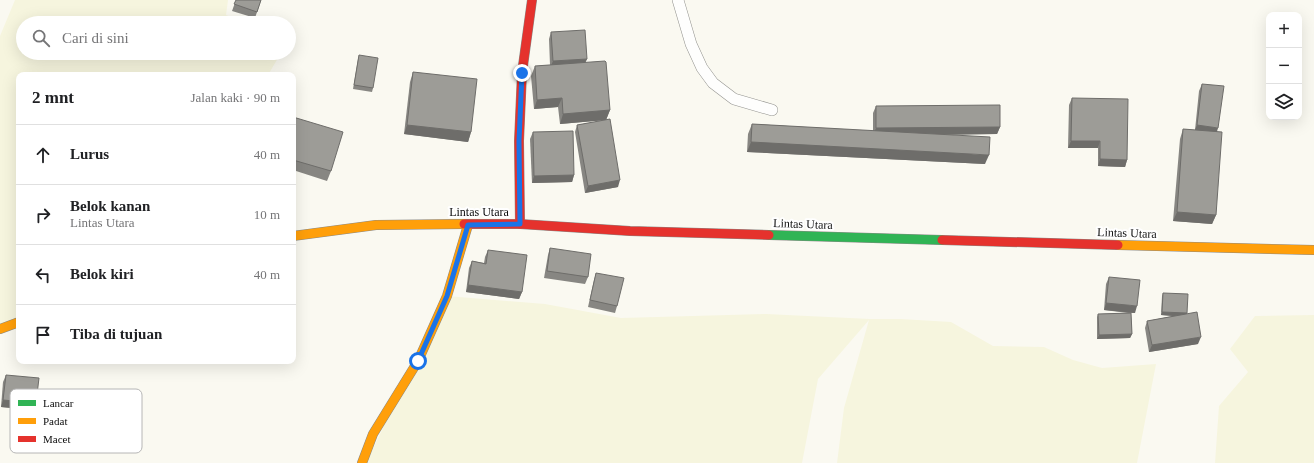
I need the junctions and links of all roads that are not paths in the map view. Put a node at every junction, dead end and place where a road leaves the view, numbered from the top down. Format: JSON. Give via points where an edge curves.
{"nodes":[{"id":1,"x":532,"y":0,"type":"edge"},
{"id":2,"x":678,"y":0,"type":"edge"},
{"id":3,"x":772,"y":110,"type":"dead end"},
{"id":4,"x":520,"y":224,"type":"junction"},
{"id":5,"x":468,"y":225,"type":"junction"},
{"id":6,"x":296,"y":236,"type":"edge"},
{"id":7,"x":1314,"y":250,"type":"edge"},
{"id":8,"x":16,"y":323,"type":"edge"},
{"id":9,"x":0,"y":329,"type":"edge"},
{"id":10,"x":362,"y":463,"type":"edge"}],
"edges":[{"from":1,"to":4,"type":"street","via":[[522,73],[519,141]]},
{"from":2,"to":3,"type":"lane","via":[[691,44],[702,68],[713,83],[734,100]]},
{"from":4,"to":5,"type":"street","name":"Lintas Utara"},
{"from":4,"to":7,"type":"street","name":"Lintas Utara","via":[[630,231]]},
{"from":5,"to":6,"type":"street","name":"Lintas Utara","via":[[376,225]]},
{"from":5,"to":10,"type":"street","via":[[447,296],[418,361],[373,434]]},
{"from":8,"to":9,"type":"street"}]}
